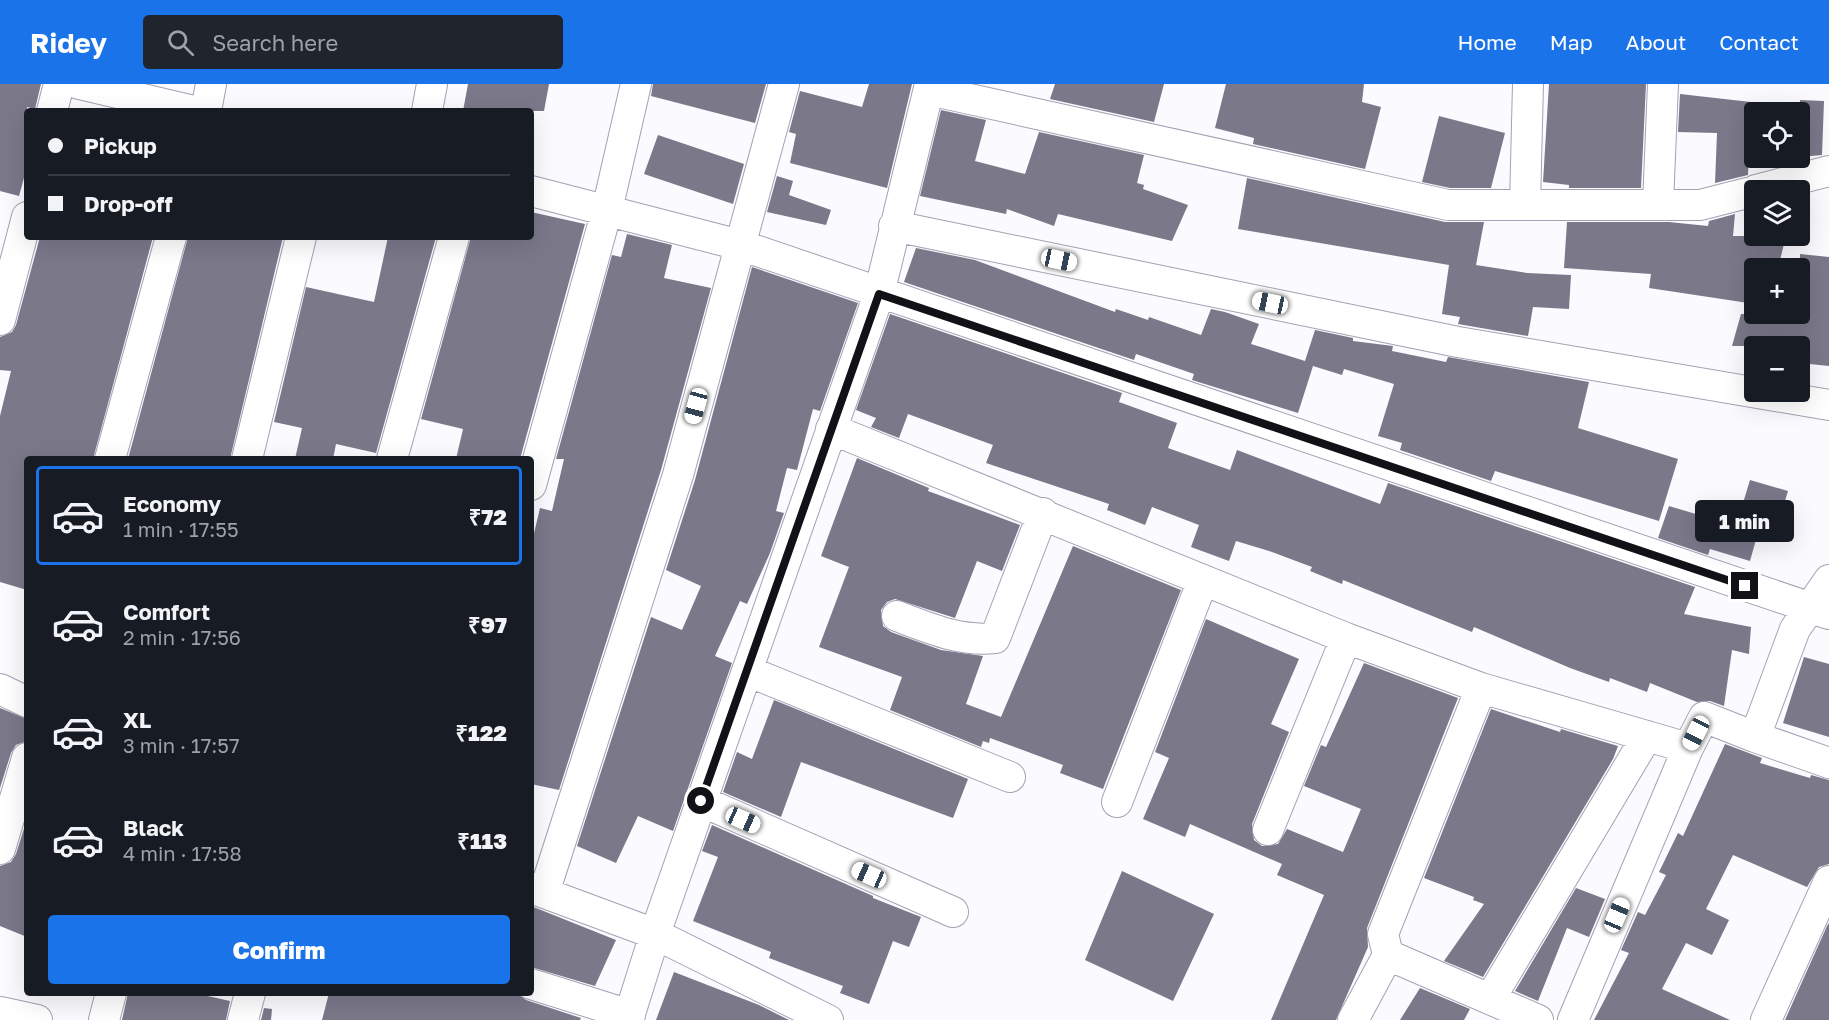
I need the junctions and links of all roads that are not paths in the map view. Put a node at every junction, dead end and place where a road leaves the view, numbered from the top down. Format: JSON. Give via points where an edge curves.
{"nodes":[{"id":1,"x":59,"y":84,"type":"edge"},
{"id":2,"x":80,"y":84,"type":"edge"},
{"id":3,"x":211,"y":84,"type":"edge"},
{"id":4,"x":432,"y":84,"type":"edge"},
{"id":5,"x":636,"y":84,"type":"edge"},
{"id":6,"x":784,"y":84,"type":"edge"},
{"id":7,"x":1528,"y":84,"type":"edge"},
{"id":8,"x":1663,"y":84,"type":"edge"},
{"id":9,"x":929,"y":87,"type":"edge"},
{"id":10,"x":53,"y":108,"type":"edge"},
{"id":11,"x":181,"y":108,"type":"edge"},
{"id":12,"x":207,"y":108,"type":"edge"},
{"id":13,"x":428,"y":108,"type":"edge"},
{"id":14,"x":1829,"y":171,"type":"edge"},
{"id":15,"x":1796,"y":180,"type":"edge"},
{"id":16,"x":534,"y":192,"type":"edge"},
{"id":17,"x":1744,"y":194,"type":"edge"},
{"id":18,"x":1658,"y":204,"type":"junction"},
{"id":19,"x":1526,"y":205,"type":"junction"},
{"id":20,"x":607,"y":210,"type":"junction"},
{"id":21,"x":18,"y":218,"type":"edge"},
{"id":22,"x":894,"y":226,"type":"junction"},
{"id":23,"x":170,"y":240,"type":"edge"},
{"id":24,"x":300,"y":240,"type":"edge"},
{"id":25,"x":453,"y":240,"type":"edge"},
{"id":26,"x":740,"y":245,"type":"junction"},
{"id":27,"x":879,"y":294,"type":"junction"},
{"id":28,"x":0,"y":320,"type":"edge"},
{"id":29,"x":1829,"y":405,"type":"edge"},
{"id":30,"x":831,"y":429,"type":"junction"},
{"id":31,"x":111,"y":456,"type":"edge"},
{"id":32,"x":248,"y":456,"type":"edge"},
{"id":33,"x":393,"y":456,"type":"edge"},
{"id":34,"x":534,"y":474,"type":"edge"},
{"id":35,"x":1043,"y":513,"type":"junction"},
{"id":36,"x":1203,"y":580,"type":"junction"},
{"id":37,"x":1829,"y":580,"type":"edge"},
{"id":38,"x":1820,"y":611,"type":"edge"},
{"id":39,"x":897,"y":616,"type":"dead end"},
{"id":40,"x":1346,"y":638,"type":"junction"},
{"id":41,"x":747,"y":670,"type":"junction"},
{"id":42,"x":1481,"y":688,"type":"junction"},
{"id":43,"x":0,"y":689,"type":"edge"},
{"id":44,"x":24,"y":701,"type":"edge"},
{"id":45,"x":1647,"y":736,"type":"junction"},
{"id":46,"x":1755,"y":737,"type":"junction"},
{"id":47,"x":1688,"y":748,"type":"junction"},
{"id":48,"x":1829,"y":763,"type":"edge"},
{"id":49,"x":24,"y":768,"type":"edge"},
{"id":50,"x":1010,"y":777,"type":"dead end"},
{"id":51,"x":701,"y":801,"type":"junction"},
{"id":52,"x":1117,"y":802,"type":"dead end"},
{"id":53,"x":1268,"y":830,"type":"dead end"},
{"id":54,"x":0,"y":849,"type":"edge"},
{"id":55,"x":1829,"y":881,"type":"edge"},
{"id":56,"x":538,"y":891,"type":"edge"},
{"id":57,"x":953,"y":912,"type":"dead end"},
{"id":58,"x":655,"y":934,"type":"junction"},
{"id":59,"x":1388,"y":955,"type":"junction"},
{"id":60,"x":534,"y":985,"type":"edge"},
{"id":61,"x":110,"y":996,"type":"edge"},
{"id":62,"x":249,"y":996,"type":"edge"},
{"id":63,"x":1490,"y":999,"type":"junction"},
{"id":64,"x":0,"y":1012,"type":"edge"},
{"id":65,"x":794,"y":1012,"type":"edge"},
{"id":66,"x":629,"y":1017,"type":"edge"},
{"id":67,"x":1532,"y":1019,"type":"edge"},
{"id":68,"x":37,"y":1020,"type":"edge"},
{"id":69,"x":104,"y":1020,"type":"edge"},
{"id":70,"x":243,"y":1020,"type":"edge"},
{"id":71,"x":828,"y":1020,"type":"edge"},
{"id":72,"x":1353,"y":1020,"type":"edge"},
{"id":73,"x":1573,"y":1020,"type":"edge"},
{"id":74,"x":1766,"y":1020,"type":"edge"}],
"edges":[{"from":1,"to":10,"type":"street"},
{"from":2,"to":11,"type":"street"},
{"from":3,"to":12,"type":"street"},
{"from":4,"to":13,"type":"street"},
{"from":5,"to":20,"type":"street"},
{"from":6,"to":26,"type":"street"},
{"from":7,"to":19,"type":"street"},
{"from":8,"to":18,"type":"street"},
{"from":9,"to":19,"type":"street","via":[[1448,205]]},
{"from":9,"to":22,"type":"street"},
{"from":14,"to":15,"type":"street"},
{"from":16,"to":20,"type":"street"},
{"from":17,"to":18,"type":"street","via":[[1700,205]]},
{"from":18,"to":19,"type":"street"},
{"from":20,"to":26,"type":"street"},
{"from":20,"to":34,"type":"street"},
{"from":21,"to":28,"type":"street"},
{"from":22,"to":27,"type":"street"},
{"from":22,"to":29,"type":"street","via":[[1458,342]]},
{"from":23,"to":31,"type":"street"},
{"from":24,"to":32,"type":"street"},
{"from":25,"to":33,"type":"street"},
{"from":26,"to":27,"type":"street"},
{"from":26,"to":56,"type":"street","via":[[678,475]]},
{"from":27,"to":30,"type":"street"},
{"from":27,"to":38,"type":"street"},
{"from":30,"to":35,"type":"street"},
{"from":30,"to":41,"type":"street"},
{"from":35,"to":36,"type":"street"},
{"from":35,"to":39,"type":"street","via":[[994,638],[980,640],[942,633]]},
{"from":36,"to":40,"type":"street"},
{"from":36,"to":52,"type":"street"},
{"from":37,"to":38,"type":"street"},
{"from":38,"to":46,"type":"street","via":[[1795,629]]},
{"from":40,"to":42,"type":"street"},
{"from":40,"to":53,"type":"street"},
{"from":41,"to":50,"type":"street"},
{"from":41,"to":51,"type":"street"},
{"from":42,"to":45,"type":"street"},
{"from":42,"to":59,"type":"street","via":[[1383,934]]},
{"from":43,"to":44,"type":"street"},
{"from":45,"to":47,"type":"street"},
{"from":45,"to":63,"type":"street"},
{"from":46,"to":47,"type":"street","via":[[1704,717]]},
{"from":46,"to":48,"type":"street"},
{"from":47,"to":73,"type":"street"},
{"from":49,"to":54,"type":"street"},
{"from":51,"to":57,"type":"street"},
{"from":51,"to":58,"type":"street"},
{"from":55,"to":74,"type":"street"},
{"from":56,"to":58,"type":"street"},
{"from":58,"to":65,"type":"street"},
{"from":58,"to":66,"type":"street"},
{"from":59,"to":63,"type":"street"},
{"from":59,"to":72,"type":"street"},
{"from":60,"to":66,"type":"street"},
{"from":61,"to":69,"type":"street"},
{"from":62,"to":70,"type":"street"},
{"from":63,"to":67,"type":"street"},
{"from":64,"to":68,"type":"street"},
{"from":65,"to":71,"type":"street"}]}
